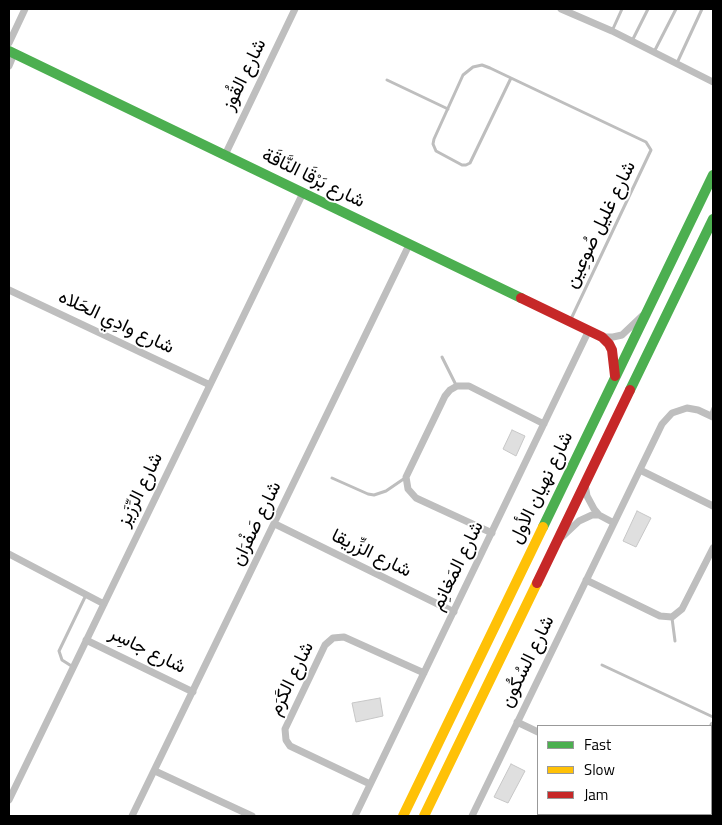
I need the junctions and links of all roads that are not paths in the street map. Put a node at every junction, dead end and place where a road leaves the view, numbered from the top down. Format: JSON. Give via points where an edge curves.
{"nodes":[{"id":1,"x":25,"y":9,"type":"edge"},
{"id":2,"x":296,"y":9,"type":"edge"},
{"id":3,"x":561,"y":9,"type":"edge"},
{"id":4,"x":622,"y":9,"type":"edge"},
{"id":5,"x":648,"y":9,"type":"edge"},
{"id":6,"x":676,"y":9,"type":"edge"},
{"id":7,"x":702,"y":9,"type":"edge"},
{"id":8,"x":612,"y":31,"type":"junction"},
{"id":9,"x":632,"y":41,"type":"junction"},
{"id":10,"x":9,"y":43,"type":"edge"},
{"id":11,"x":654,"y":52,"type":"junction"},
{"id":12,"x":12,"y":53,"type":"edge"},
{"id":13,"x":677,"y":63,"type":"junction"},
{"id":14,"x":9,"y":66,"type":"edge"},
{"id":15,"x":511,"y":78,"type":"junction"},
{"id":16,"x":387,"y":80,"type":"dead end"},
{"id":17,"x":713,"y":82,"type":"edge"},
{"id":18,"x":448,"y":109,"type":"junction"},
{"id":19,"x":225,"y":155,"type":"junction"},
{"id":20,"x":713,"y":175,"type":"edge"},
{"id":21,"x":303,"y":193,"type":"junction"},
{"id":22,"x":713,"y":219,"type":"edge"},
{"id":23,"x":409,"y":245,"type":"junction"},
{"id":24,"x":9,"y":290,"type":"edge"},
{"id":25,"x":649,"y":308,"type":"junction"},
{"id":26,"x":570,"y":321,"type":"junction"},
{"id":27,"x":589,"y":330,"type":"junction"},
{"id":28,"x":602,"y":337,"type":"junction"},
{"id":29,"x":442,"y":357,"type":"dead end"},
{"id":30,"x":615,"y":378,"type":"junction"},
{"id":31,"x":210,"y":385,"type":"junction"},
{"id":32,"x":457,"y":386,"type":"junction"},
{"id":33,"x":713,"y":408,"type":"edge"},
{"id":34,"x":712,"y":416,"type":"edge"},
{"id":35,"x":544,"y":424,"type":"junction"},
{"id":36,"x":640,"y":470,"type":"junction"},
{"id":37,"x":406,"y":477,"type":"junction"},
{"id":38,"x":332,"y":478,"type":"dead end"},
{"id":39,"x":585,"y":481,"type":"junction"},
{"id":40,"x":713,"y":506,"type":"edge"},
{"id":41,"x":598,"y":515,"type":"junction"},
{"id":42,"x":614,"y":522,"type":"junction"},
{"id":43,"x":275,"y":524,"type":"junction"},
{"id":44,"x":492,"y":533,"type":"junction"},
{"id":45,"x":557,"y":542,"type":"junction"},
{"id":46,"x":713,"y":548,"type":"edge"},
{"id":47,"x":9,"y":554,"type":"edge"},
{"id":48,"x":586,"y":580,"type":"junction"},
{"id":49,"x":86,"y":594,"type":"junction"},
{"id":50,"x":104,"y":604,"type":"junction"},
{"id":51,"x":454,"y":612,"type":"junction"},
{"id":52,"x":672,"y":617,"type":"junction"},
{"id":53,"x":86,"y":640,"type":"junction"},
{"id":54,"x":675,"y":640,"type":"dead end"},
{"id":55,"x":602,"y":665,"type":"dead end"},
{"id":56,"x":73,"y":667,"type":"junction"},
{"id":57,"x":424,"y":673,"type":"junction"},
{"id":58,"x":193,"y":692,"type":"junction"},
{"id":59,"x":713,"y":717,"type":"edge"},
{"id":60,"x":518,"y":722,"type":"junction"},
{"id":61,"x":537,"y":732,"type":"edge"},
{"id":62,"x":155,"y":771,"type":"junction"},
{"id":63,"x":370,"y":784,"type":"junction"},
{"id":64,"x":11,"y":788,"type":"edge"},
{"id":65,"x":9,"y":800,"type":"edge"},
{"id":66,"x":132,"y":816,"type":"edge"},
{"id":67,"x":252,"y":816,"type":"edge"},
{"id":68,"x":355,"y":816,"type":"edge"},
{"id":69,"x":403,"y":816,"type":"edge"},
{"id":70,"x":424,"y":816,"type":"edge"},
{"id":71,"x":472,"y":816,"type":"edge"}],
"edges":[{"from":1,"to":10,"type":"street"},
{"from":2,"to":19,"type":"street","name":"شارع القُوز"},
{"from":3,"to":8,"type":"street"},
{"from":4,"to":8,"type":"lane"},
{"from":5,"to":9,"type":"lane"},
{"from":6,"to":11,"type":"lane"},
{"from":7,"to":13,"type":"lane"},
{"from":8,"to":9,"type":"street"},
{"from":9,"to":11,"type":"street"},
{"from":11,"to":13,"type":"street"},
{"from":12,"to":14,"type":"street"},
{"from":12,"to":19,"type":"main road","name":"شارع بَرْقَا النَّاقَة"},
{"from":13,"to":17,"type":"street"},
{"from":15,"to":18,"type":"lane","via":[[486,66],[473,66],[463,75]]},
{"from":15,"to":18,"type":"lane","via":[[472,160],[466,165],[438,153],[433,147]]},
{"from":15,"to":26,"type":"lane","name":"شارع غليل صُوعِين","via":[[646,142],[650,147],[651,152]]},
{"from":16,"to":18,"type":"lane"},
{"from":19,"to":21,"type":"main road","name":"شارع بَرْقَا النَّاقَة"},
{"from":20,"to":25,"type":"main road","name":"شارع نهيان الأول"},
{"from":21,"to":23,"type":"main road","name":"شارع بَرْقَا النَّاقَة"},
{"from":21,"to":31,"type":"street","name":"شارع الرِّزَيز"},
{"from":22,"to":39,"type":"main road","name":"شارع نهيان الأول"},
{"from":23,"to":26,"type":"main road","name":"شارع بَرْقَا النَّاقَة"},
{"from":23,"to":43,"type":"street","name":"شارع صَفْرَان"},
{"from":24,"to":31,"type":"street","name":"شارع وادِي الحَلاه"},
{"from":25,"to":28,"type":"street","via":[[622,335]]},
{"from":25,"to":30,"type":"main road","name":"شارع نهيان الأول"},
{"from":26,"to":27,"type":"main road","name":"شارع بَرْقَا النَّاقَة"},
{"from":27,"to":28,"type":"main road","name":"شارع بَرْقَا النَّاقَة"},
{"from":27,"to":35,"type":"street","name":"شارع المَغانِم"},
{"from":28,"to":30,"type":"main road","via":[[612,350]]},
{"from":29,"to":32,"type":"lane"},
{"from":30,"to":69,"type":"main road","name":"شارع نهيان الأول"},
{"from":31,"to":50,"type":"street","name":"شارع الرِّزَيز"},
{"from":32,"to":35,"type":"street","via":[[473,388]]},
{"from":32,"to":37,"type":"street","via":[[445,396]]},
{"from":33,"to":34,"type":"lane"},
{"from":34,"to":36,"type":"street","name":"شارع السُكُون","via":[[692,408],[672,413],[662,424]]},
{"from":35,"to":44,"type":"street","name":"شارع المَغانِم"},
{"from":36,"to":40,"type":"street"},
{"from":36,"to":42,"type":"street","name":"شارع السُكُون"},
{"from":37,"to":38,"type":"lane","via":[[374,495]]},
{"from":37,"to":44,"type":"street","via":[[414,496]]},
{"from":39,"to":41,"type":"street","via":[[587,496]]},
{"from":39,"to":45,"type":"main road","name":"شارع نهيان الأول"},
{"from":41,"to":42,"type":"street"},
{"from":41,"to":45,"type":"street","via":[[579,521]]},
{"from":42,"to":48,"type":"street","name":"شارع السُكُون"},
{"from":43,"to":51,"type":"street","name":"شارع الزِّريقا"},
{"from":43,"to":58,"type":"street","name":"شارع صَفْرَان"},
{"from":44,"to":51,"type":"street","name":"شارع المَغانِم"},
{"from":45,"to":70,"type":"main road","name":"شارع نهيان الأول"},
{"from":46,"to":52,"type":"street","via":[[682,609]]},
{"from":47,"to":49,"type":"street"},
{"from":48,"to":52,"type":"street","via":[[660,616]]},
{"from":48,"to":60,"type":"street","name":"شارع السُكُون"},
{"from":49,"to":50,"type":"street"},
{"from":49,"to":56,"type":"lane","via":[[59,652],[62,660]]},
{"from":50,"to":53,"type":"street","name":"شارع الرِّزَيز"},
{"from":51,"to":57,"type":"street","name":"شارع المَغانِم"},
{"from":52,"to":54,"type":"lane"},
{"from":53,"to":56,"type":"street","name":"شارع الرِّزَيز"},
{"from":53,"to":58,"type":"street","name":"شارع جاسِر"},
{"from":55,"to":59,"type":"lane"},
{"from":56,"to":64,"type":"street","name":"شارع الرِّزَيز"},
{"from":57,"to":63,"type":"street","name":"شارع المَغانِم"},
{"from":57,"to":63,"type":"street","name":"شارع الكَرَم","via":[[344,637],[333,638],[325,645],[285,729],[286,740],[290,746]]},
{"from":58,"to":62,"type":"street","name":"شارع صَفْرَان"},
{"from":60,"to":61,"type":"street"},
{"from":60,"to":71,"type":"street","name":"شارع السُكُون"},
{"from":62,"to":66,"type":"street","name":"شارع صَفْرَان"},
{"from":62,"to":67,"type":"street"},
{"from":63,"to":68,"type":"street","name":"شارع المَغانِم"},
{"from":64,"to":65,"type":"street","name":"شارع الرِّزَيز"}]}
